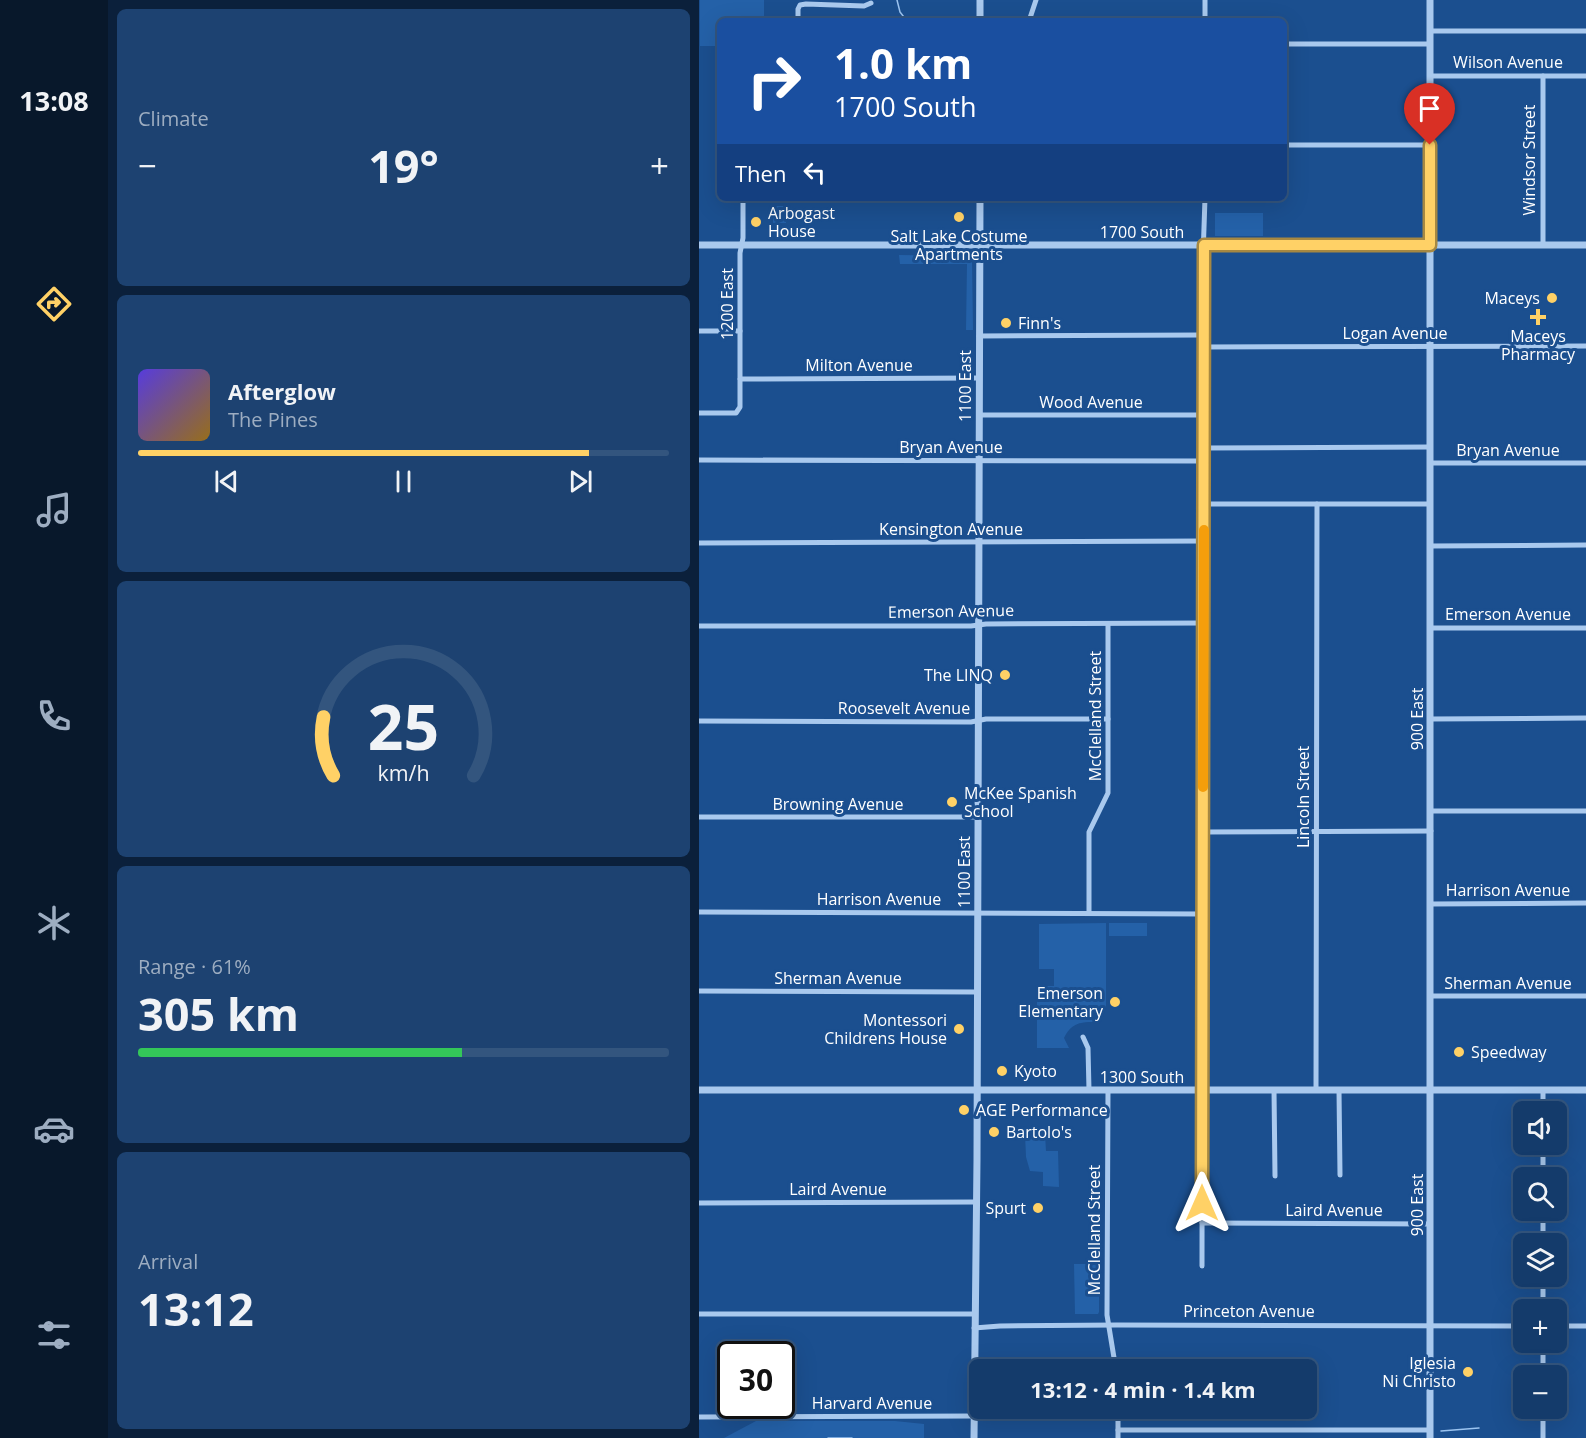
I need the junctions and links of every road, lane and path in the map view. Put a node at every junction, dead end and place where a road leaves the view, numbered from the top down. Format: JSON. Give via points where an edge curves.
{"nodes":[{"id":1,"x":980,"y":0,"type":"edge"},
{"id":2,"x":1035,"y":0,"type":"edge"},
{"id":3,"x":1205,"y":0,"type":"edge"},
{"id":4,"x":1430,"y":0,"type":"edge"},
{"id":5,"x":871,"y":3,"type":"dead end"},
{"id":6,"x":798,"y":18,"type":"edge"},
{"id":7,"x":980,"y":18,"type":"edge"},
{"id":8,"x":1030,"y":18,"type":"edge"},
{"id":9,"x":1205,"y":18,"type":"edge"},
{"id":10,"x":1430,"y":31,"type":"junction"},
{"id":11,"x":1586,"y":31,"type":"edge"},
{"id":12,"x":1287,"y":44,"type":"edge"},
{"id":13,"x":1430,"y":44,"type":"junction"},
{"id":14,"x":1430,"y":76,"type":"junction"},
{"id":15,"x":1543,"y":76,"type":"junction"},
{"id":16,"x":1586,"y":76,"type":"edge"},
{"id":17,"x":1287,"y":145,"type":"edge"},
{"id":18,"x":1430,"y":145,"type":"junction"},
{"id":19,"x":743,"y":201,"type":"edge"},
{"id":20,"x":980,"y":201,"type":"edge"},
{"id":21,"x":1205,"y":201,"type":"edge"},
{"id":22,"x":699,"y":245,"type":"edge"},
{"id":23,"x":1204,"y":245,"type":"junction"},
{"id":24,"x":1430,"y":245,"type":"junction"},
{"id":25,"x":1543,"y":245,"type":"junction"},
{"id":26,"x":1586,"y":245,"type":"edge"},
{"id":27,"x":741,"y":246,"type":"junction"},
{"id":28,"x":979,"y":246,"type":"junction"},
{"id":29,"x":699,"y":331,"type":"edge"},
{"id":30,"x":740,"y":331,"type":"junction"},
{"id":31,"x":1203,"y":335,"type":"junction"},
{"id":32,"x":979,"y":336,"type":"junction"},
{"id":33,"x":1430,"y":346,"type":"junction"},
{"id":34,"x":1586,"y":346,"type":"edge"},
{"id":35,"x":1203,"y":347,"type":"junction"},
{"id":36,"x":979,"y":378,"type":"junction"},
{"id":37,"x":740,"y":379,"type":"junction"},
{"id":38,"x":699,"y":413,"type":"edge"},
{"id":39,"x":978,"y":415,"type":"junction"},
{"id":40,"x":1203,"y":415,"type":"junction"},
{"id":41,"x":1430,"y":447,"type":"junction"},
{"id":42,"x":1203,"y":448,"type":"junction"},
{"id":43,"x":699,"y":460,"type":"edge"},
{"id":44,"x":978,"y":461,"type":"junction"},
{"id":45,"x":1203,"y":461,"type":"junction"},
{"id":46,"x":1430,"y":463,"type":"junction"},
{"id":47,"x":1586,"y":463,"type":"edge"},
{"id":48,"x":1203,"y":504,"type":"junction"},
{"id":49,"x":1317,"y":504,"type":"junction"},
{"id":50,"x":1430,"y":504,"type":"junction"},
{"id":51,"x":1204,"y":542,"type":"junction"},
{"id":52,"x":699,"y":543,"type":"edge"},
{"id":53,"x":978,"y":543,"type":"junction"},
{"id":54,"x":1586,"y":545,"type":"edge"},
{"id":55,"x":1431,"y":546,"type":"junction"},
{"id":56,"x":1108,"y":624,"type":"junction"},
{"id":57,"x":1204,"y":624,"type":"junction"},
{"id":58,"x":978,"y":625,"type":"junction"},
{"id":59,"x":699,"y":626,"type":"edge"},
{"id":60,"x":1431,"y":628,"type":"junction"},
{"id":61,"x":1586,"y":628,"type":"edge"},
{"id":62,"x":1586,"y":718,"type":"edge"},
{"id":63,"x":1108,"y":719,"type":"junction"},
{"id":64,"x":1431,"y":719,"type":"junction"},
{"id":65,"x":699,"y":721,"type":"edge"},
{"id":66,"x":978,"y":721,"type":"junction"},
{"id":67,"x":1431,"y":811,"type":"junction"},
{"id":68,"x":1586,"y":811,"type":"edge"},
{"id":69,"x":699,"y":817,"type":"edge"},
{"id":70,"x":978,"y":818,"type":"junction"},
{"id":71,"x":1316,"y":831,"type":"junction"},
{"id":72,"x":1431,"y":831,"type":"junction"},
{"id":73,"x":1203,"y":832,"type":"junction"},
{"id":74,"x":1586,"y":903,"type":"edge"},
{"id":75,"x":1431,"y":904,"type":"junction"},
{"id":76,"x":699,"y":912,"type":"edge"},
{"id":77,"x":978,"y":912,"type":"junction"},
{"id":78,"x":1089,"y":913,"type":"junction"},
{"id":79,"x":1203,"y":914,"type":"junction"},
{"id":80,"x":699,"y":991,"type":"edge"},
{"id":81,"x":978,"y":992,"type":"junction"},
{"id":82,"x":1431,"y":996,"type":"junction"},
{"id":83,"x":1586,"y":996,"type":"edge"},
{"id":84,"x":1083,"y":1037,"type":"dead end"},
{"id":85,"x":699,"y":1090,"type":"edge"},
{"id":86,"x":977,"y":1090,"type":"junction"},
{"id":87,"x":1089,"y":1090,"type":"junction"},
{"id":88,"x":1108,"y":1090,"type":"junction"},
{"id":89,"x":1202,"y":1090,"type":"junction"},
{"id":90,"x":1275,"y":1090,"type":"junction"},
{"id":91,"x":1316,"y":1090,"type":"junction"},
{"id":92,"x":1339,"y":1090,"type":"junction"},
{"id":93,"x":1430,"y":1090,"type":"junction"},
{"id":94,"x":1543,"y":1090,"type":"junction"},
{"id":95,"x":1586,"y":1090,"type":"edge"},
{"id":96,"x":1543,"y":1101,"type":"edge"},
{"id":97,"x":1340,"y":1175,"type":"dead end"},
{"id":98,"x":1275,"y":1176,"type":"dead end"},
{"id":99,"x":976,"y":1202,"type":"junction"},
{"id":100,"x":699,"y":1203,"type":"edge"},
{"id":101,"x":1202,"y":1223,"type":"junction"},
{"id":102,"x":1430,"y":1224,"type":"junction"},
{"id":103,"x":1202,"y":1266,"type":"dead end"},
{"id":104,"x":699,"y":1314,"type":"edge"},
{"id":105,"x":975,"y":1314,"type":"junction"},
{"id":106,"x":1109,"y":1325,"type":"junction"},
{"id":107,"x":1430,"y":1325,"type":"junction"},
{"id":108,"x":1513,"y":1326,"type":"edge"},
{"id":109,"x":1567,"y":1326,"type":"edge"},
{"id":110,"x":1586,"y":1326,"type":"edge"},
{"id":111,"x":974,"y":1328,"type":"junction"},
{"id":112,"x":974,"y":1359,"type":"edge"},
{"id":113,"x":1114,"y":1359,"type":"edge"},
{"id":114,"x":969,"y":1414,"type":"edge"},
{"id":115,"x":699,"y":1417,"type":"edge"},
{"id":116,"x":974,"y":1419,"type":"edge"},
{"id":117,"x":1118,"y":1419,"type":"edge"},
{"id":118,"x":1543,"y":1419,"type":"edge"},
{"id":119,"x":1118,"y":1430,"type":"junction"},
{"id":120,"x":1430,"y":1434,"type":"edge"},
{"id":121,"x":973,"y":1438,"type":"edge"},
{"id":122,"x":1118,"y":1438,"type":"edge"},
{"id":123,"x":1543,"y":1438,"type":"edge"}],
"edges":[{"from":1,"to":7,"type":"street"},
{"from":2,"to":8,"type":"street"},
{"from":3,"to":9,"type":"street"},
{"from":4,"to":10,"type":"street","name":"900 East"},
{"from":5,"to":6,"type":"street","via":[[800,5]]},
{"from":10,"to":11,"type":"street"},
{"from":10,"to":13,"type":"street","name":"900 East"},
{"from":12,"to":13,"type":"street","name":"Wilson Avenue"},
{"from":13,"to":14,"type":"street","name":"900 East"},
{"from":14,"to":15,"type":"street","name":"Wilson Avenue"},
{"from":14,"to":18,"type":"street","name":"900 East"},
{"from":15,"to":16,"type":"street","name":"Wilson Avenue"},
{"from":15,"to":25,"type":"street","name":"Windsor Street"},
{"from":17,"to":18,"type":"street"},
{"from":18,"to":24,"type":"street","name":"900 East"},
{"from":19,"to":27,"type":"street","name":"1200 East"},
{"from":20,"to":28,"type":"street","name":"1100 East"},
{"from":21,"to":23,"type":"street"},
{"from":22,"to":27,"type":"street","name":"1700 South"},
{"from":23,"to":24,"type":"street","name":"1700 South"},
{"from":23,"to":28,"type":"street","name":"1700 South"},
{"from":23,"to":31,"type":"street"},
{"from":24,"to":25,"type":"street","name":"1700 South"},
{"from":24,"to":33,"type":"street","name":"900 East"},
{"from":25,"to":26,"type":"street","name":"1700 South"},
{"from":27,"to":28,"type":"street","name":"1700 South"},
{"from":27,"to":30,"type":"street","name":"1200 East"},
{"from":28,"to":32,"type":"street","name":"1100 East"},
{"from":29,"to":30,"type":"street"},
{"from":30,"to":37,"type":"street","name":"1200 East"},
{"from":31,"to":32,"type":"street"},
{"from":31,"to":35,"type":"street"},
{"from":32,"to":36,"type":"street","name":"1100 East"},
{"from":33,"to":34,"type":"street","name":"Logan Avenue"},
{"from":33,"to":35,"type":"street","name":"Logan Avenue"},
{"from":33,"to":41,"type":"street","name":"900 East"},
{"from":35,"to":40,"type":"street"},
{"from":36,"to":37,"type":"street","name":"Milton Avenue"},
{"from":36,"to":39,"type":"street","name":"1100 East"},
{"from":37,"to":38,"type":"street","name":"1200 East","via":[[739,410]]},
{"from":39,"to":40,"type":"street","name":"Wood Avenue"},
{"from":39,"to":44,"type":"street","name":"1100 East"},
{"from":40,"to":42,"type":"street"},
{"from":41,"to":42,"type":"street"},
{"from":41,"to":46,"type":"street","name":"900 East"},
{"from":42,"to":45,"type":"street"},
{"from":43,"to":44,"type":"street","name":"Bryan Avenue"},
{"from":44,"to":45,"type":"street","name":"Bryan Avenue"},
{"from":44,"to":53,"type":"street","name":"1100 East"},
{"from":45,"to":48,"type":"street"},
{"from":46,"to":47,"type":"street","name":"Bryan Avenue"},
{"from":46,"to":50,"type":"street","name":"900 East"},
{"from":48,"to":49,"type":"street"},
{"from":48,"to":51,"type":"street"},
{"from":49,"to":50,"type":"street"},
{"from":49,"to":71,"type":"street","name":"Lincoln Street"},
{"from":50,"to":55,"type":"street","name":"900 East"},
{"from":51,"to":53,"type":"street","name":"Kensington Avenue"},
{"from":51,"to":57,"type":"street"},
{"from":52,"to":53,"type":"street","name":"Kensington Avenue"},
{"from":53,"to":58,"type":"street","name":"1100 East"},
{"from":54,"to":55,"type":"street"},
{"from":55,"to":60,"type":"street","name":"900 East"},
{"from":56,"to":57,"type":"street","name":"Emerson Avenue"},
{"from":56,"to":58,"type":"street","name":"Emerson Avenue"},
{"from":56,"to":63,"type":"street","name":"McClelland Street"},
{"from":57,"to":73,"type":"street"},
{"from":58,"to":59,"type":"street","name":"Emerson Avenue"},
{"from":58,"to":66,"type":"street","name":"1100 East"},
{"from":60,"to":61,"type":"street","name":"Emerson Avenue"},
{"from":60,"to":64,"type":"street","name":"900 East"},
{"from":62,"to":64,"type":"street"},
{"from":63,"to":66,"type":"street","name":"Roosevelt Avenue"},
{"from":63,"to":78,"type":"street","name":"McClelland Street","via":[[1108,796],[1089,832]]},
{"from":64,"to":67,"type":"street","name":"900 East"},
{"from":65,"to":66,"type":"street","name":"Roosevelt Avenue"},
{"from":66,"to":70,"type":"street","name":"1100 East"},
{"from":67,"to":68,"type":"street"},
{"from":67,"to":72,"type":"street","name":"900 East"},
{"from":69,"to":70,"type":"street","name":"Browning Avenue"},
{"from":70,"to":77,"type":"street","name":"1100 East"},
{"from":71,"to":72,"type":"street"},
{"from":71,"to":73,"type":"street"},
{"from":71,"to":91,"type":"street","name":"Lincoln Street"},
{"from":72,"to":75,"type":"street","name":"900 East"},
{"from":73,"to":79,"type":"street"},
{"from":74,"to":75,"type":"street","name":"Harrison Avenue"},
{"from":75,"to":82,"type":"street","name":"900 East"},
{"from":76,"to":77,"type":"street","name":"Harrison Avenue"},
{"from":77,"to":78,"type":"street","name":"Harrison Avenue"},
{"from":77,"to":81,"type":"street","name":"1100 East"},
{"from":78,"to":79,"type":"street","name":"Harrison Avenue"},
{"from":79,"to":89,"type":"street"},
{"from":80,"to":81,"type":"street","name":"Sherman Avenue"},
{"from":81,"to":86,"type":"street","name":"1100 East"},
{"from":82,"to":83,"type":"street","name":"Sherman Avenue"},
{"from":82,"to":93,"type":"street","name":"900 East"},
{"from":84,"to":87,"type":"street","via":[[1088,1048]]},
{"from":85,"to":86,"type":"street","name":"1300 South"},
{"from":86,"to":87,"type":"street","name":"1300 South"},
{"from":86,"to":99,"type":"street","name":"1100 East"},
{"from":87,"to":88,"type":"street","name":"1300 South"},
{"from":88,"to":89,"type":"street","name":"1300 South"},
{"from":88,"to":106,"type":"street","name":"McClelland Street"},
{"from":89,"to":90,"type":"street","name":"1300 South"},
{"from":89,"to":101,"type":"street"},
{"from":90,"to":91,"type":"street","name":"1300 South"},
{"from":90,"to":98,"type":"street"},
{"from":91,"to":92,"type":"street","name":"1300 South"},
{"from":92,"to":93,"type":"street","name":"1300 South"},
{"from":92,"to":97,"type":"street"},
{"from":93,"to":94,"type":"street","name":"1300 South"},
{"from":93,"to":102,"type":"street","name":"900 East"},
{"from":94,"to":95,"type":"street","name":"1300 South"},
{"from":94,"to":96,"type":"street"},
{"from":99,"to":100,"type":"street","name":"Laird Avenue"},
{"from":99,"to":105,"type":"street","name":"1100 East"},
{"from":101,"to":102,"type":"street","name":"Laird Avenue"},
{"from":101,"to":103,"type":"street"},
{"from":102,"to":107,"type":"street","name":"900 East"},
{"from":104,"to":105,"type":"street"},
{"from":105,"to":111,"type":"street","name":"1100 East"},
{"from":106,"to":107,"type":"street","name":"Princeton Avenue"},
{"from":106,"to":111,"type":"street","name":"Princeton Avenue"},
{"from":106,"to":113,"type":"street","name":"McClelland Street"},
{"from":107,"to":108,"type":"street","name":"Princeton Avenue"},
{"from":107,"to":120,"type":"street","name":"900 East"},
{"from":109,"to":110,"type":"street"},
{"from":111,"to":112,"type":"street","name":"1100 East"},
{"from":114,"to":115,"type":"street","name":"Harvard Avenue"},
{"from":116,"to":121,"type":"street","name":"1100 East"},
{"from":117,"to":119,"type":"street"},
{"from":118,"to":123,"type":"street"},
{"from":119,"to":120,"type":"street"},
{"from":119,"to":122,"type":"street"}]}
